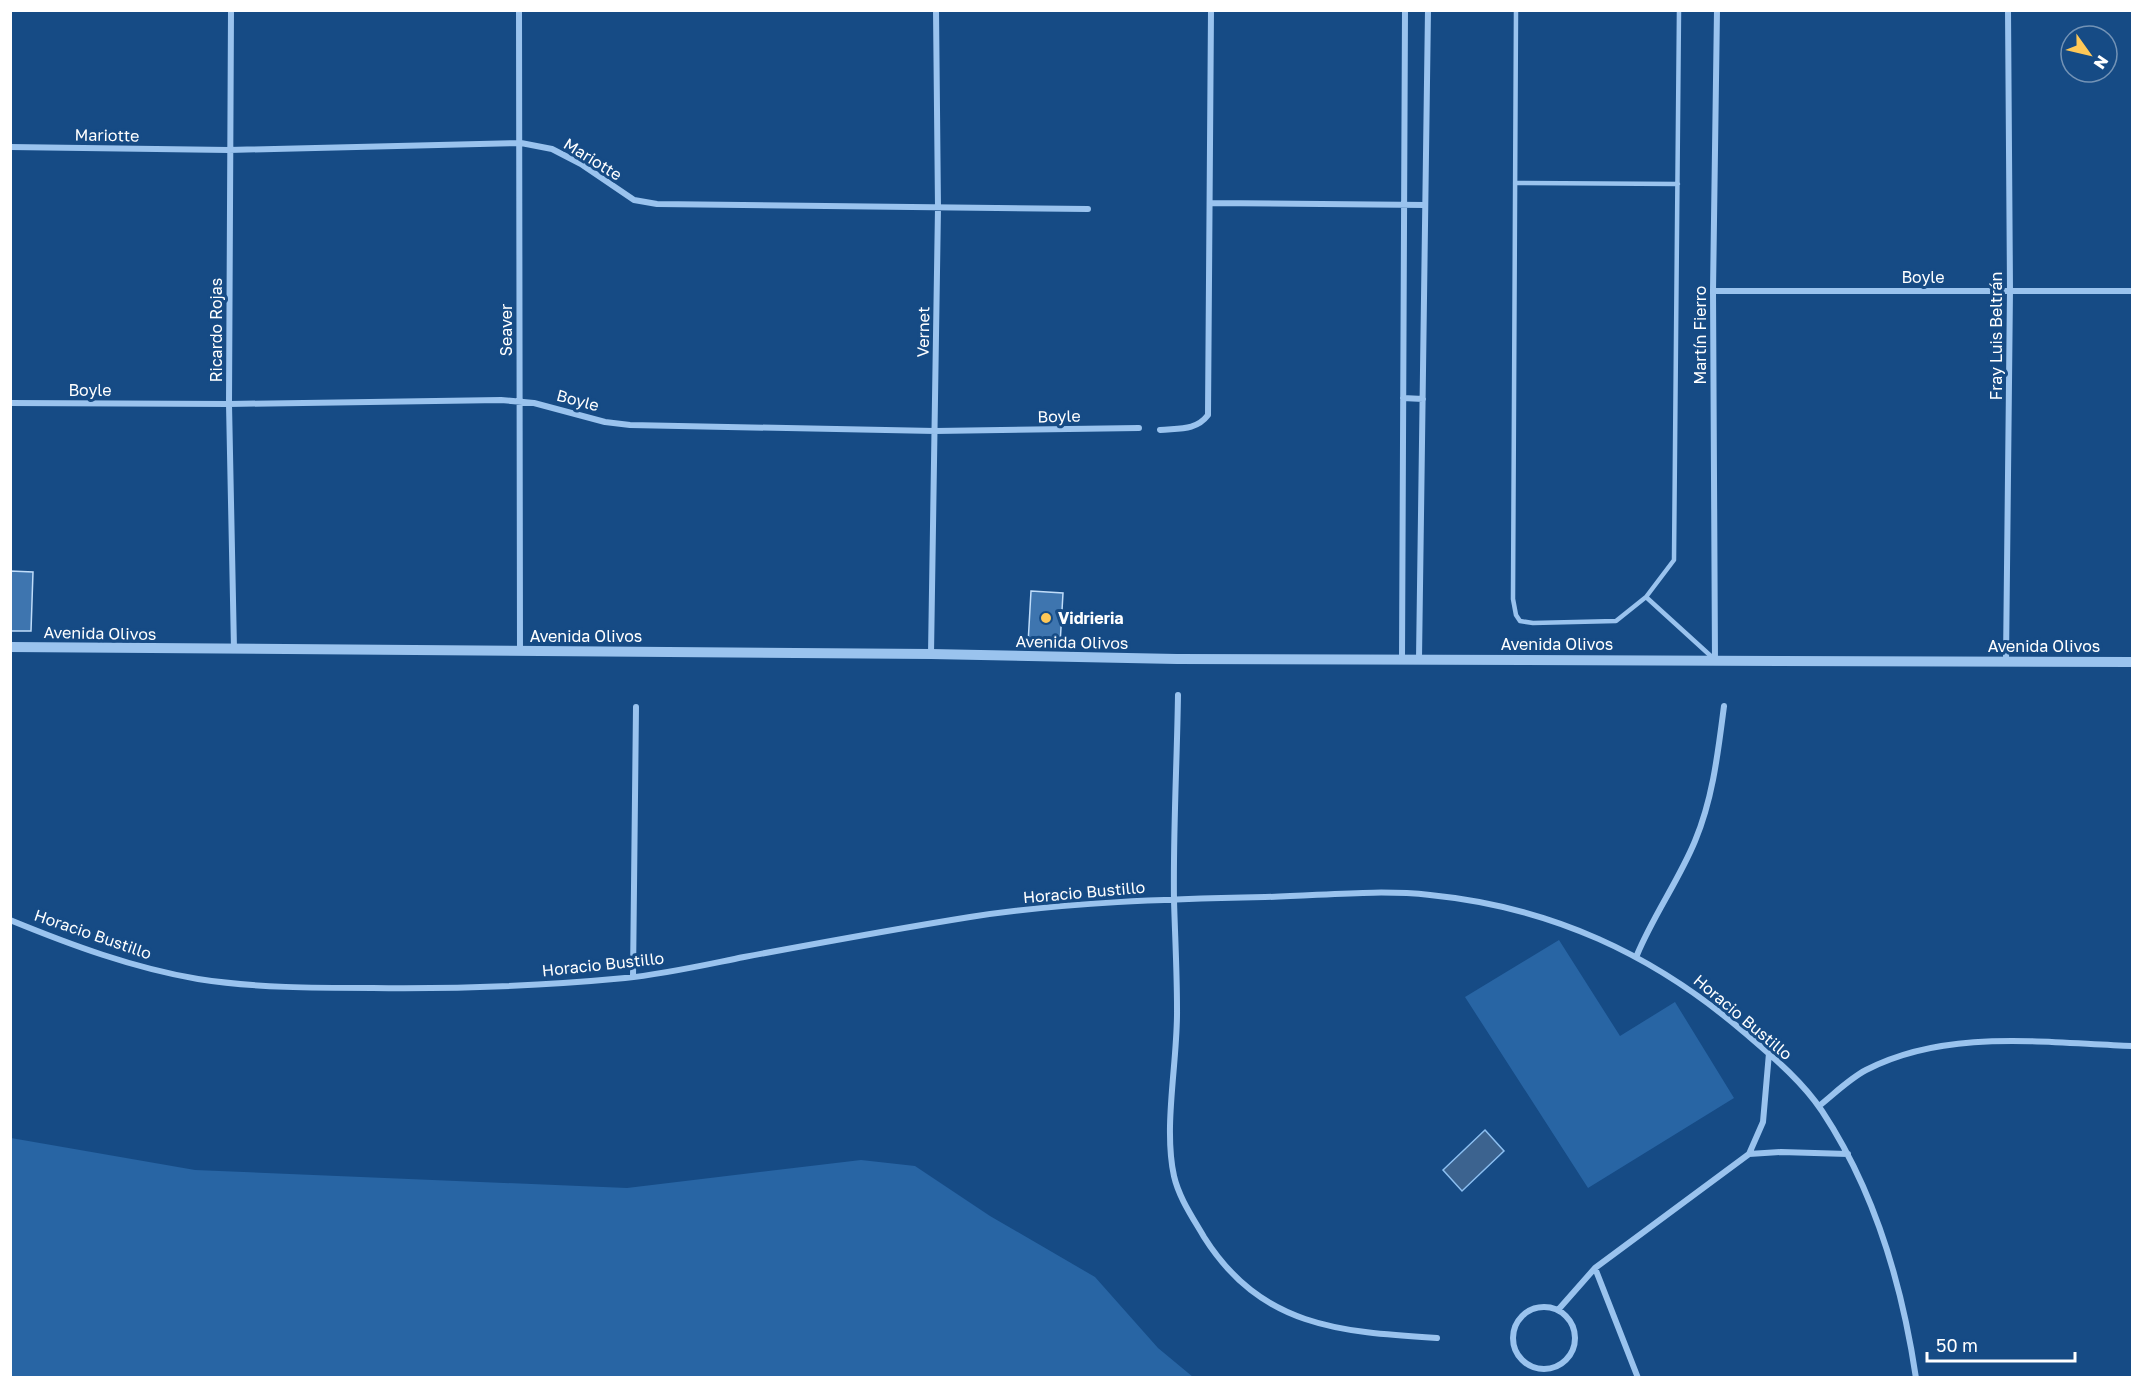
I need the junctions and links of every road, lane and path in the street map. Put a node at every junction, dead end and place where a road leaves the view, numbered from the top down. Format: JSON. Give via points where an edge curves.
{"nodes":[{"id":1,"x":231,"y":10,"type":"edge"},
{"id":2,"x":519,"y":10,"type":"edge"},
{"id":3,"x":936,"y":10,"type":"edge"},
{"id":4,"x":1211,"y":10,"type":"edge"},
{"id":5,"x":1405,"y":10,"type":"edge"},
{"id":6,"x":1428,"y":10,"type":"edge"},
{"id":7,"x":1516,"y":10,"type":"edge"},
{"id":8,"x":1679,"y":10,"type":"edge"},
{"id":9,"x":1716,"y":10,"type":"edge"},
{"id":10,"x":2008,"y":10,"type":"edge"},
{"id":11,"x":521,"y":143,"type":"junction"},
{"id":12,"x":10,"y":147,"type":"edge"},
{"id":13,"x":229,"y":150,"type":"junction"},
{"id":14,"x":1515,"y":183,"type":"junction"},
{"id":15,"x":1678,"y":184,"type":"junction"},
{"id":16,"x":1210,"y":203,"type":"junction"},
{"id":17,"x":1404,"y":205,"type":"junction"},
{"id":18,"x":1425,"y":205,"type":"junction"},
{"id":19,"x":938,"y":208,"type":"junction"},
{"id":20,"x":1088,"y":209,"type":"dead end"},
{"id":21,"x":2010,"y":290,"type":"junction"},
{"id":22,"x":1713,"y":291,"type":"junction"},
{"id":23,"x":2133,"y":291,"type":"edge"},
{"id":24,"x":1403,"y":398,"type":"junction"},
{"id":25,"x":1423,"y":399,"type":"junction"},
{"id":26,"x":519,"y":402,"type":"junction"},
{"id":27,"x":10,"y":403,"type":"edge"},
{"id":28,"x":230,"y":404,"type":"junction"},
{"id":29,"x":1139,"y":428,"type":"dead end"},
{"id":30,"x":1160,"y":430,"type":"dead end"},
{"id":31,"x":935,"y":431,"type":"junction"},
{"id":32,"x":1646,"y":597,"type":"junction"},
{"id":33,"x":10,"y":647,"type":"edge"},
{"id":34,"x":234,"y":650,"type":"junction"},
{"id":35,"x":520,"y":651,"type":"junction"},
{"id":36,"x":931,"y":654,"type":"junction"},
{"id":37,"x":1402,"y":659,"type":"junction"},
{"id":38,"x":1419,"y":659,"type":"junction"},
{"id":39,"x":1715,"y":660,"type":"junction"},
{"id":40,"x":2006,"y":661,"type":"junction"},
{"id":41,"x":2133,"y":662,"type":"edge"},
{"id":42,"x":1178,"y":696,"type":"dead end"},
{"id":43,"x":1724,"y":706,"type":"dead end"},
{"id":44,"x":636,"y":707,"type":"dead end"},
{"id":45,"x":1174,"y":898,"type":"junction"},
{"id":46,"x":10,"y":920,"type":"edge"},
{"id":47,"x":1637,"y":955,"type":"junction"},
{"id":48,"x":633,"y":977,"type":"junction"},
{"id":49,"x":2133,"y":1046,"type":"edge"},
{"id":50,"x":1769,"y":1053,"type":"junction"},
{"id":51,"x":1819,"y":1106,"type":"junction"},
{"id":52,"x":1749,"y":1154,"type":"junction"},
{"id":53,"x":1848,"y":1154,"type":"junction"},
{"id":54,"x":1595,"y":1268,"type":"junction"},
{"id":55,"x":1558,"y":1310,"type":"junction"},
{"id":56,"x":1437,"y":1338,"type":"dead end"},
{"id":57,"x":1638,"y":1377,"type":"edge"},
{"id":58,"x":1916,"y":1377,"type":"edge"}],
"edges":[{"from":1,"to":13,"type":"street","name":"Ricardo Rojas"},
{"from":2,"to":11,"type":"street","name":"Seaver"},
{"from":3,"to":19,"type":"street","name":"Vernet"},
{"from":4,"to":16,"type":"street"},
{"from":5,"to":17,"type":"street"},
{"from":6,"to":18,"type":"street"},
{"from":7,"to":14,"type":"lane"},
{"from":8,"to":15,"type":"lane"},
{"from":9,"to":22,"type":"street","name":"Martín Fierro"},
{"from":10,"to":21,"type":"street","name":"Fray Luis Beltrán"},
{"from":11,"to":13,"type":"street","name":"Mariotte"},
{"from":11,"to":19,"type":"street","name":"Mariotte","via":[[552,149],[634,200],[657,204]]},
{"from":11,"to":26,"type":"street","name":"Seaver"},
{"from":12,"to":13,"type":"street","name":"Mariotte"},
{"from":13,"to":28,"type":"street","name":"Ricardo Rojas"},
{"from":14,"to":15,"type":"lane"},
{"from":14,"to":32,"type":"lane","via":[[1516,615],[1520,621],[1533,623],[1616,621]]},
{"from":15,"to":32,"type":"lane","via":[[1675,551],[1668,570]]},
{"from":16,"to":17,"type":"street"},
{"from":16,"to":30,"type":"street","via":[[1208,415],[1191,428]]},
{"from":17,"to":18,"type":"street"},
{"from":17,"to":24,"type":"street"},
{"from":18,"to":25,"type":"street"},
{"from":19,"to":20,"type":"street","name":"Mariotte"},
{"from":19,"to":31,"type":"street","name":"Vernet"},
{"from":21,"to":22,"type":"street","name":"Boyle"},
{"from":21,"to":23,"type":"street","name":"Boyle"},
{"from":21,"to":40,"type":"street","name":"Fray Luis Beltrán"},
{"from":22,"to":39,"type":"street","name":"Martín Fierro"},
{"from":24,"to":25,"type":"street"},
{"from":24,"to":37,"type":"street"},
{"from":25,"to":38,"type":"street"},
{"from":26,"to":28,"type":"street","name":"Boyle"},
{"from":26,"to":31,"type":"street","name":"Boyle","via":[[630,425]]},
{"from":26,"to":35,"type":"street","name":"Seaver"},
{"from":27,"to":28,"type":"street","name":"Boyle"},
{"from":28,"to":34,"type":"street","name":"Ricardo Rojas"},
{"from":29,"to":31,"type":"street","name":"Boyle"},
{"from":31,"to":36,"type":"street","name":"Vernet"},
{"from":32,"to":39,"type":"lane"},
{"from":33,"to":34,"type":"street","name":"Avenida Olivos"},
{"from":34,"to":35,"type":"street","name":"Avenida Olivos"},
{"from":35,"to":36,"type":"street","name":"Avenida Olivos"},
{"from":36,"to":37,"type":"street","name":"Avenida Olivos"},
{"from":37,"to":38,"type":"street","name":"Avenida Olivos"},
{"from":38,"to":39,"type":"street","name":"Avenida Olivos"},
{"from":39,"to":40,"type":"street","name":"Avenida Olivos"},
{"from":40,"to":41,"type":"street","name":"Avenida Olivos"},
{"from":42,"to":45,"type":"street"},
{"from":43,"to":47,"type":"street","via":[[1706,811],[1694,843]]},
{"from":44,"to":48,"type":"street"},
{"from":45,"to":47,"type":"street","name":"Horacio Bustillo","via":[[1357,892],[1427,894],[1523,911]]},
{"from":45,"to":48,"type":"street","name":"Horacio Bustillo","via":[[972,917]]},
{"from":45,"to":56,"type":"street","via":[[1177,1011],[1171,1145],[1174,1177],[1189,1212],[1225,1267],[1246,1289],[1275,1307],[1339,1329]]},
{"from":46,"to":48,"type":"street","name":"Horacio Bustillo","via":[[125,962],[196,978],[257,986],[442,988]]},
{"from":47,"to":50,"type":"street","name":"Horacio Bustillo","via":[[1709,1003]]},
{"from":49,"to":51,"type":"street","via":[[1991,1041],[1959,1044],[1888,1060],[1864,1071]]},
{"from":50,"to":51,"type":"street","name":"Horacio Bustillo"},
{"from":50,"to":52,"type":"street","via":[[1763,1122]]},
{"from":51,"to":53,"type":"street","name":"Horacio Bustillo"},
{"from":52,"to":53,"type":"street"},
{"from":52,"to":54,"type":"street"},
{"from":53,"to":58,"type":"street","name":"Horacio Bustillo","via":[[1868,1194],[1892,1265]]},
{"from":54,"to":55,"type":"street"},
{"from":54,"to":57,"type":"street"},
{"from":55,"to":55,"type":"street","via":[[1546,1306],[1533,1308],[1516,1324],[1514,1348],[1530,1366],[1554,1368],[1572,1351],[1574,1327]]}]}
